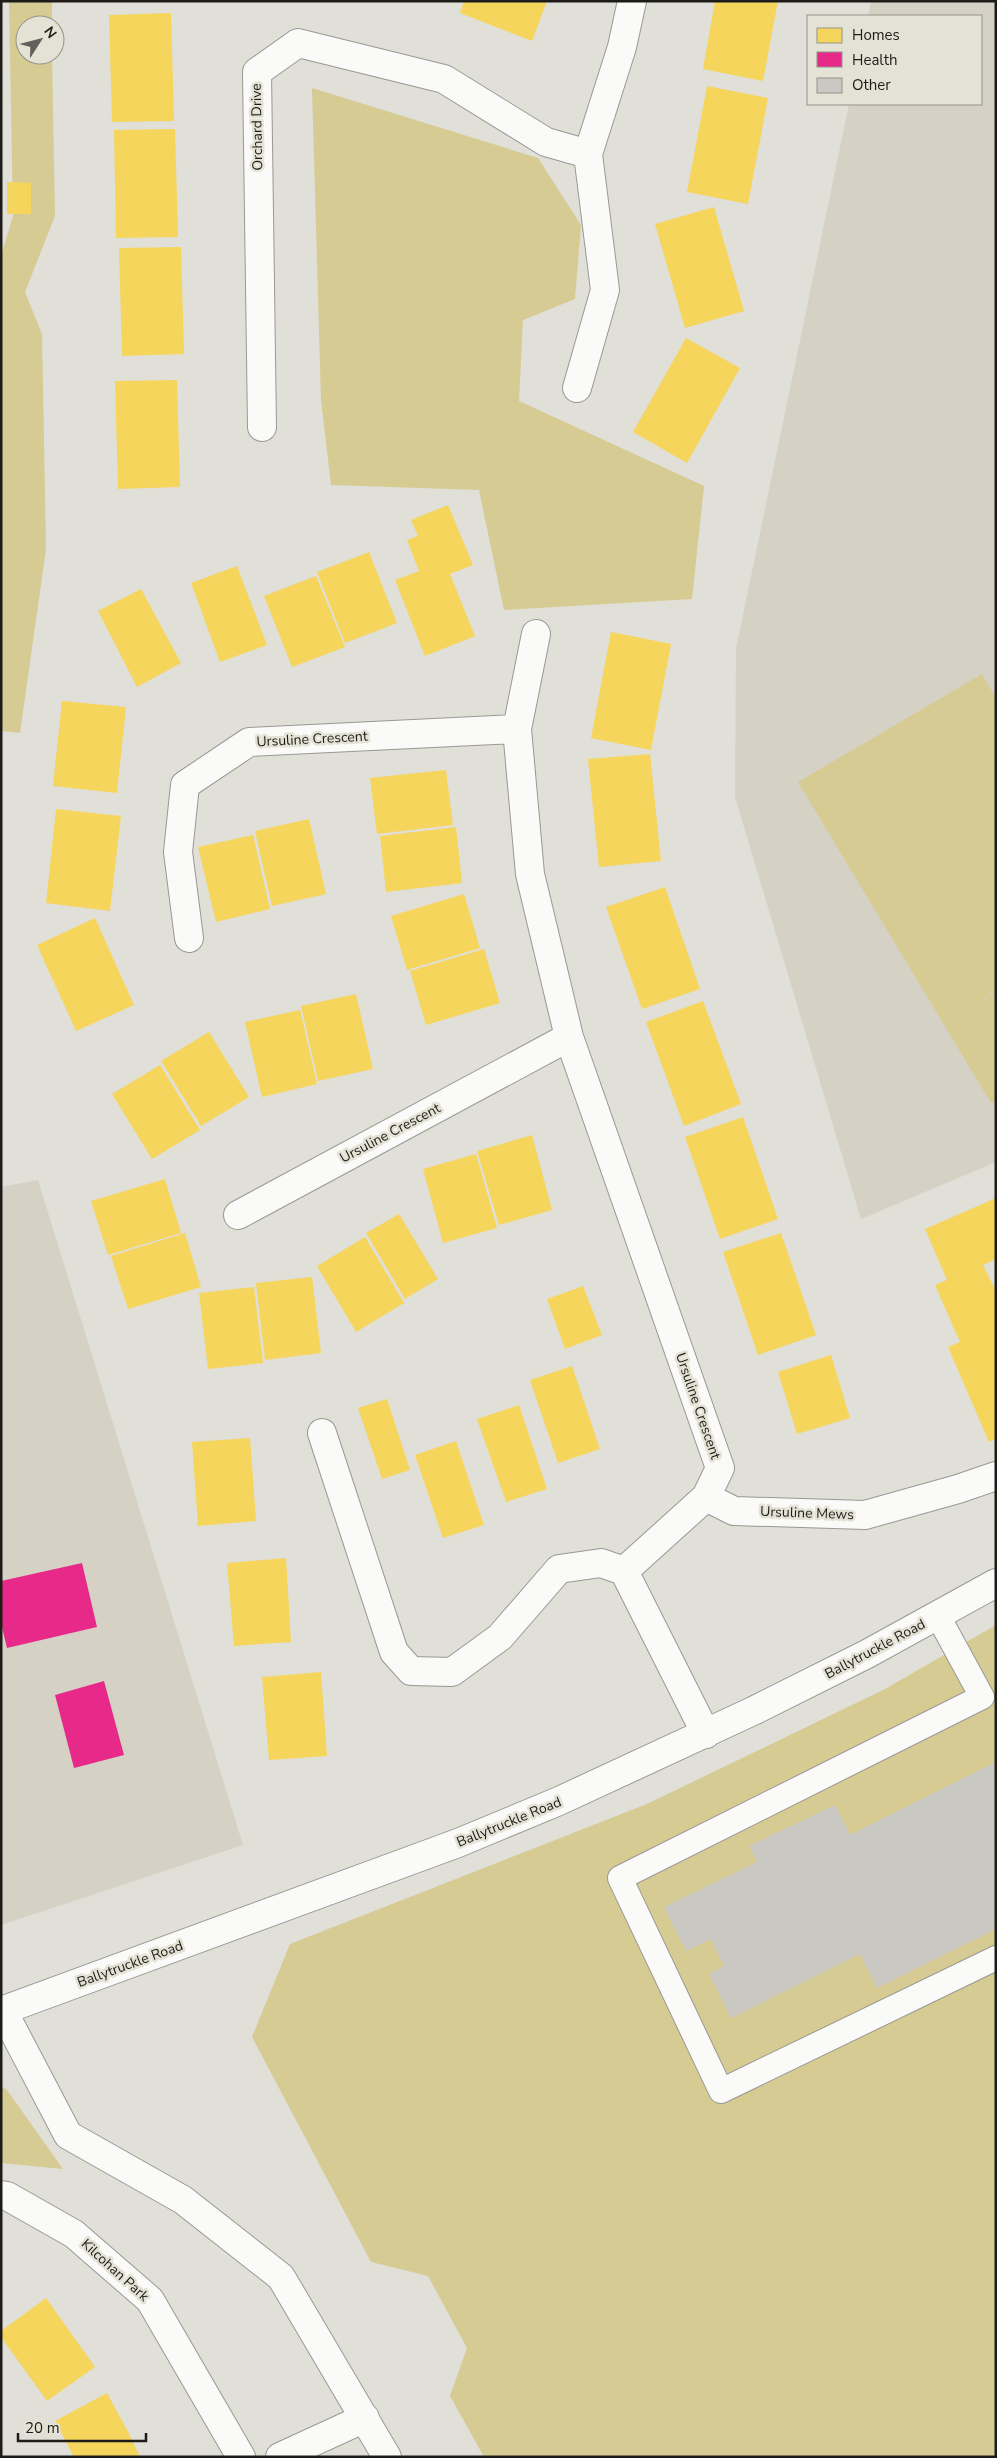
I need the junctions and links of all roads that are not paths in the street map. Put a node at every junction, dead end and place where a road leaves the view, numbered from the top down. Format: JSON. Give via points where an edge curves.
{"nodes":[{"id":1,"x":632,"y":1,"type":"edge"},
{"id":2,"x":588,"y":154,"type":"junction"},
{"id":3,"x":577,"y":388,"type":"dead end"},
{"id":4,"x":262,"y":427,"type":"dead end"},
{"id":5,"x":536,"y":634,"type":"dead end"},
{"id":6,"x":517,"y":729,"type":"junction"},
{"id":7,"x":189,"y":938,"type":"dead end"},
{"id":8,"x":568,"y":1037,"type":"junction"},
{"id":9,"x":238,"y":1215,"type":"dead end"},
{"id":10,"x":322,"y":1433,"type":"dead end"},
{"id":11,"x":996,"y":1476,"type":"edge"},
{"id":12,"x":706,"y":1497,"type":"junction"},
{"id":13,"x":624,"y":1571,"type":"junction"},
{"id":14,"x":996,"y":1583,"type":"edge"},
{"id":15,"x":938,"y":1616,"type":"junction"},
{"id":16,"x":706,"y":1734,"type":"junction"},
{"id":17,"x":996,"y":1958,"type":"edge"},
{"id":18,"x":2,"y":2011,"type":"edge"},
{"id":19,"x":1,"y":2195,"type":"edge"},
{"id":20,"x":365,"y":2418,"type":"junction"},
{"id":21,"x":242,"y":2457,"type":"edge"},
{"id":22,"x":280,"y":2457,"type":"edge"},
{"id":23,"x":387,"y":2457,"type":"edge"}],
"edges":[{"from":1,"to":2,"type":"street","via":[[622,47]]},
{"from":2,"to":3,"type":"street","via":[[605,290]]},
{"from":2,"to":4,"type":"street","name":"Orchard Drive","via":[[546,142],[444,79],[298,43],[256,72]]},
{"from":5,"to":6,"type":"street","name":"Ursuline Crescent"},
{"from":6,"to":7,"type":"street","name":"Ursuline Crescent","via":[[249,742],[185,785],[178,852]]},
{"from":6,"to":8,"type":"street","name":"Ursuline Crescent","via":[[530,874]]},
{"from":8,"to":9,"type":"street","name":"Ursuline Crescent"},
{"from":8,"to":12,"type":"street","name":"Ursuline Crescent","via":[[720,1468]]},
{"from":10,"to":13,"type":"street","via":[[394,1652],[411,1671],[452,1672],[500,1637],[559,1569],[601,1563]]},
{"from":11,"to":12,"type":"street","name":"Ursuline Mews","via":[[865,1515],[734,1511]]},
{"from":12,"to":13,"type":"street","name":"Ursuline Crescent"},
{"from":13,"to":16,"type":"street"},
{"from":14,"to":15,"type":"street","name":"Ballytruckle Road"},
{"from":15,"to":16,"type":"street","name":"Ballytruckle Road"},
{"from":15,"to":17,"type":"lane","via":[[982,1697],[620,1878],[721,2091]]},
{"from":16,"to":18,"type":"street","name":"Ballytruckle Road","via":[[458,1843]]},
{"from":18,"to":20,"type":"street","via":[[68,2134],[183,2200],[280,2277]]},
{"from":19,"to":21,"type":"street","name":"Kilcohan Park","via":[[74,2234],[150,2300]]},
{"from":20,"to":22,"type":"street"},
{"from":20,"to":23,"type":"street"}]}
